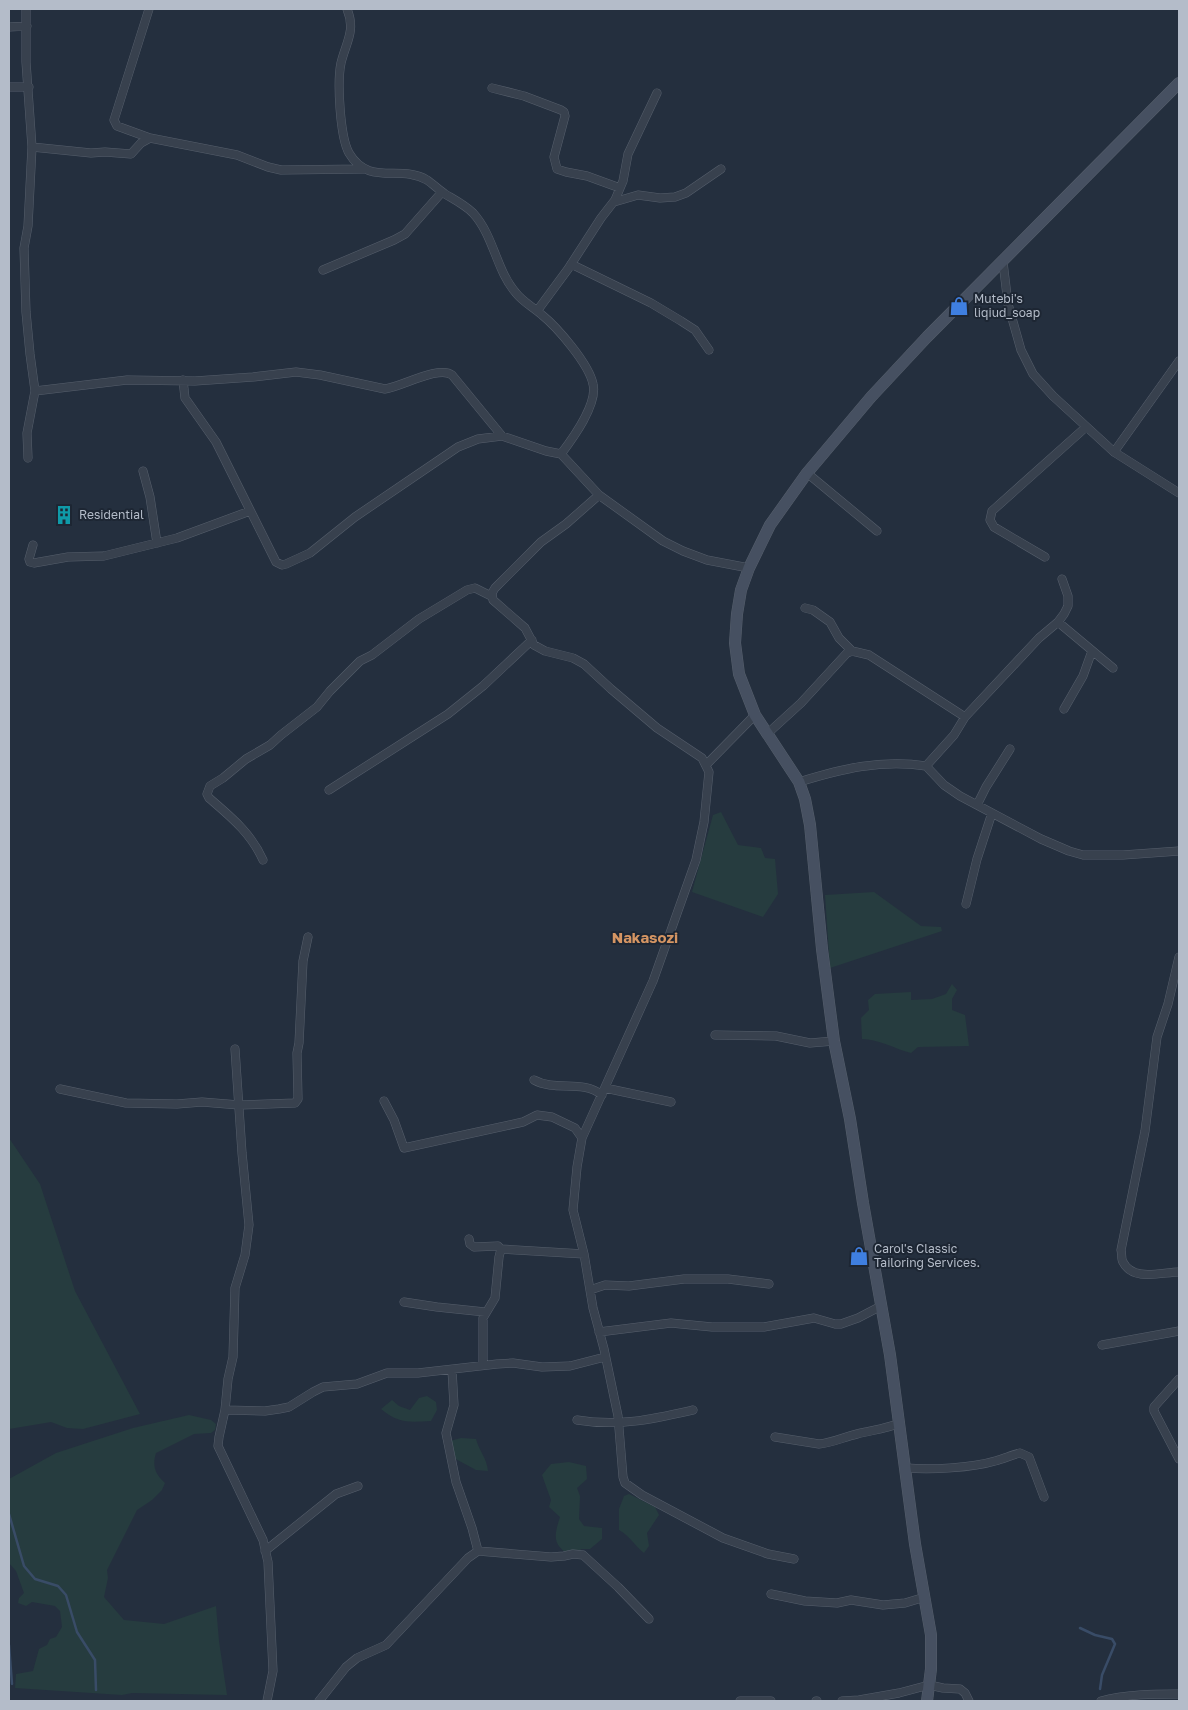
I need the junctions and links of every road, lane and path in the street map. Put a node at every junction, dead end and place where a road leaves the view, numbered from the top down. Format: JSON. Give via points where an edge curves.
{"nodes":[{"id":1,"x":26,"y":9,"type":"edge"},
{"id":2,"x":150,"y":9,"type":"edge"},
{"id":3,"x":347,"y":9,"type":"edge"},
{"id":4,"x":27,"y":26,"type":"junction"},
{"id":5,"x":9,"y":27,"type":"edge"},
{"id":6,"x":1179,"y":83,"type":"edge"},
{"id":7,"x":9,"y":87,"type":"edge"},
{"id":8,"x":29,"y":87,"type":"junction"},
{"id":9,"x":492,"y":88,"type":"dead end"},
{"id":10,"x":658,"y":93,"type":"dead end"},
{"id":11,"x":150,"y":138,"type":"junction"},
{"id":12,"x":32,"y":147,"type":"junction"},
{"id":13,"x":363,"y":169,"type":"junction"},
{"id":14,"x":721,"y":169,"type":"dead end"},
{"id":15,"x":620,"y":188,"type":"junction"},
{"id":16,"x":442,"y":192,"type":"junction"},
{"id":17,"x":614,"y":202,"type":"junction"},
{"id":18,"x":1003,"y":262,"type":"junction"},
{"id":19,"x":571,"y":264,"type":"junction"},
{"id":20,"x":323,"y":270,"type":"dead end"},
{"id":21,"x":538,"y":311,"type":"junction"},
{"id":22,"x":709,"y":350,"type":"dead end"},
{"id":23,"x":1179,"y":361,"type":"edge"},
{"id":24,"x":183,"y":380,"type":"junction"},
{"id":25,"x":35,"y":391,"type":"junction"},
{"id":26,"x":1086,"y":427,"type":"junction"},
{"id":27,"x":502,"y":436,"type":"junction"},
{"id":28,"x":1114,"y":452,"type":"junction"},
{"id":29,"x":561,"y":454,"type":"junction"},
{"id":30,"x":28,"y":458,"type":"dead end"},
{"id":31,"x":143,"y":471,"type":"dead end"},
{"id":32,"x":807,"y":474,"type":"junction"},
{"id":33,"x":1179,"y":493,"type":"edge"},
{"id":34,"x":599,"y":495,"type":"junction"},
{"id":35,"x":250,"y":511,"type":"junction"},
{"id":36,"x":876,"y":531,"type":"dead end"},
{"id":37,"x":157,"y":543,"type":"junction"},
{"id":38,"x":33,"y":545,"type":"dead end"},
{"id":39,"x":1045,"y":557,"type":"dead end"},
{"id":40,"x":748,"y":568,"type":"junction"},
{"id":41,"x":1062,"y":579,"type":"dead end"},
{"id":42,"x":491,"y":596,"type":"junction"},
{"id":43,"x":805,"y":608,"type":"dead end"},
{"id":44,"x":1058,"y":622,"type":"junction"},
{"id":45,"x":532,"y":640,"type":"junction"},
{"id":46,"x":852,"y":651,"type":"junction"},
{"id":47,"x":1092,"y":652,"type":"junction"},
{"id":48,"x":1113,"y":668,"type":"dead end"},
{"id":49,"x":1064,"y":709,"type":"dead end"},
{"id":50,"x":755,"y":716,"type":"junction"},
{"id":51,"x":965,"y":717,"type":"junction"},
{"id":52,"x":767,"y":734,"type":"junction"},
{"id":53,"x":1010,"y":749,"type":"dead end"},
{"id":54,"x":706,"y":765,"type":"junction"},
{"id":55,"x":926,"y":766,"type":"junction"},
{"id":56,"x":799,"y":782,"type":"junction"},
{"id":57,"x":329,"y":790,"type":"dead end"},
{"id":58,"x":977,"y":805,"type":"junction"},
{"id":59,"x":992,"y":813,"type":"junction"},
{"id":60,"x":1179,"y":850,"type":"edge"},
{"id":61,"x":263,"y":860,"type":"dead end"},
{"id":62,"x":966,"y":904,"type":"dead end"},
{"id":63,"x":308,"y":937,"type":"dead end"},
{"id":64,"x":1179,"y":957,"type":"edge"},
{"id":65,"x":715,"y":1035,"type":"dead end"},
{"id":66,"x":834,"y":1041,"type":"junction"},
{"id":67,"x":235,"y":1049,"type":"dead end"},
{"id":68,"x":534,"y":1080,"type":"dead end"},
{"id":69,"x":60,"y":1089,"type":"dead end"},
{"id":70,"x":603,"y":1091,"type":"junction"},
{"id":71,"x":384,"y":1101,"type":"dead end"},
{"id":72,"x":671,"y":1102,"type":"dead end"},
{"id":73,"x":239,"y":1105,"type":"junction"},
{"id":74,"x":582,"y":1138,"type":"junction"},
{"id":75,"x":469,"y":1239,"type":"dead end"},
{"id":76,"x":501,"y":1249,"type":"junction"},
{"id":77,"x":584,"y":1254,"type":"junction"},
{"id":78,"x":1179,"y":1272,"type":"edge"},
{"id":79,"x":769,"y":1284,"type":"dead end"},
{"id":80,"x":590,"y":1290,"type":"junction"},
{"id":81,"x":404,"y":1302,"type":"dead end"},
{"id":82,"x":881,"y":1306,"type":"junction"},
{"id":83,"x":485,"y":1312,"type":"junction"},
{"id":84,"x":1179,"y":1331,"type":"edge"},
{"id":85,"x":599,"y":1332,"type":"junction"},
{"id":86,"x":1102,"y":1345,"type":"dead end"},
{"id":87,"x":605,"y":1357,"type":"junction"},
{"id":88,"x":483,"y":1365,"type":"junction"},
{"id":89,"x":452,"y":1370,"type":"junction"},
{"id":90,"x":1179,"y":1379,"type":"edge"},
{"id":91,"x":225,"y":1410,"type":"junction"},
{"id":92,"x":693,"y":1410,"type":"dead end"},
{"id":93,"x":577,"y":1420,"type":"dead end"},
{"id":94,"x":619,"y":1423,"type":"junction"},
{"id":95,"x":900,"y":1423,"type":"junction"},
{"id":96,"x":775,"y":1437,"type":"dead end"},
{"id":97,"x":1179,"y":1458,"type":"edge"},
{"id":98,"x":906,"y":1468,"type":"junction"},
{"id":99,"x":358,"y":1486,"type":"dead end"},
{"id":100,"x":1044,"y":1497,"type":"dead end"},
{"id":101,"x":266,"y":1551,"type":"junction"},
{"id":102,"x":478,"y":1551,"type":"junction"},
{"id":103,"x":794,"y":1559,"type":"dead end"},
{"id":104,"x":772,"y":1594,"type":"dead end"},
{"id":105,"x":926,"y":1597,"type":"junction"},
{"id":106,"x":649,"y":1619,"type":"dead end"},
{"id":107,"x":929,"y":1685,"type":"junction"},
{"id":108,"x":1179,"y":1694,"type":"edge"},
{"id":109,"x":267,"y":1701,"type":"edge"},
{"id":110,"x":319,"y":1701,"type":"edge"},
{"id":111,"x":740,"y":1701,"type":"edge"},
{"id":112,"x":771,"y":1701,"type":"edge"},
{"id":113,"x":842,"y":1701,"type":"edge"},
{"id":114,"x":926,"y":1701,"type":"edge"},
{"id":115,"x":969,"y":1701,"type":"edge"},
{"id":116,"x":1102,"y":1701,"type":"edge"}],
"edges":[{"from":1,"to":4,"type":"street"},
{"from":2,"to":11,"type":"street","via":[[114,120],[117,126]]},
{"from":3,"to":13,"type":"street","via":[[351,28],[341,63],[341,117],[348,151]]},
{"from":4,"to":5,"type":"street"},
{"from":4,"to":8,"type":"street"},
{"from":6,"to":18,"type":"street"},
{"from":7,"to":8,"type":"street"},
{"from":8,"to":12,"type":"street"},
{"from":9,"to":15,"type":"street","via":[[562,110],[564,116],[554,157],[555,166],[560,171],[587,176]]},
{"from":10,"to":15,"type":"street","via":[[628,154]]},
{"from":11,"to":12,"type":"street","via":[[131,154]]},
{"from":11,"to":13,"type":"street","via":[[237,155],[280,170]]},
{"from":12,"to":25,"type":"street","via":[[24,248],[28,337]]},
{"from":13,"to":16,"type":"street","via":[[416,176],[426,179]]},
{"from":14,"to":17,"type":"street","via":[[675,197],[638,196]]},
{"from":15,"to":17,"type":"street"},
{"from":16,"to":20,"type":"street","via":[[405,234]]},
{"from":16,"to":21,"type":"street","via":[[473,213],[487,234],[510,285]]},
{"from":17,"to":19,"type":"street"},
{"from":18,"to":26,"type":"street","via":[[1008,304],[1021,350],[1033,374]]},
{"from":18,"to":32,"type":"street","via":[[871,396]]},
{"from":19,"to":21,"type":"street"},
{"from":19,"to":22,"type":"street","via":[[681,320],[694,330]]},
{"from":21,"to":29,"type":"street","via":[[565,339],[587,369],[595,394]]},
{"from":23,"to":28,"type":"street"},
{"from":24,"to":25,"type":"street","via":[[127,380]]},
{"from":24,"to":27,"type":"street","via":[[296,372],[385,389],[445,372],[452,375]]},
{"from":24,"to":35,"type":"street","via":[[185,398],[216,442]]},
{"from":25,"to":30,"type":"street","via":[[27,433]]},
{"from":26,"to":28,"type":"street"},
{"from":26,"to":39,"type":"street","via":[[992,511],[990,520],[994,527]]},
{"from":27,"to":29,"type":"street"},
{"from":27,"to":35,"type":"street","via":[[458,447],[362,512],[310,553],[286,564],[276,562]]},
{"from":28,"to":33,"type":"street"},
{"from":29,"to":34,"type":"street"},
{"from":31,"to":37,"type":"street"},
{"from":32,"to":36,"type":"street"},
{"from":32,"to":40,"type":"street","via":[[770,525]]},
{"from":34,"to":40,"type":"street","via":[[663,541],[683,551],[707,560]]},
{"from":34,"to":42,"type":"street","via":[[524,557]]},
{"from":35,"to":37,"type":"street"},
{"from":37,"to":38,"type":"street","via":[[104,556],[68,557],[34,563],[29,559]]},
{"from":40,"to":50,"type":"street","via":[[735,643],[739,674]]},
{"from":41,"to":44,"type":"street","via":[[1068,606]]},
{"from":42,"to":45,"type":"street","via":[[525,628]]},
{"from":42,"to":61,"type":"street","via":[[475,588],[466,590],[419,619],[360,661],[317,707],[270,745],[210,786],[209,798],[238,822]]},
{"from":43,"to":46,"type":"street","via":[[830,622]]},
{"from":44,"to":47,"type":"street"},
{"from":44,"to":51,"type":"street","via":[[1038,638]]},
{"from":45,"to":54,"type":"street","via":[[534,645],[545,651],[574,658],[584,664],[657,728],[702,758]]},
{"from":45,"to":57,"type":"street","via":[[448,714]]},
{"from":46,"to":51,"type":"street","via":[[869,655]]},
{"from":46,"to":52,"type":"street"},
{"from":47,"to":48,"type":"street"},
{"from":47,"to":49,"type":"street","via":[[1083,676]]},
{"from":50,"to":52,"type":"street"},
{"from":50,"to":54,"type":"street"},
{"from":51,"to":55,"type":"street","via":[[950,740]]},
{"from":52,"to":56,"type":"street"},
{"from":53,"to":58,"type":"street"},
{"from":54,"to":70,"type":"street","via":[[709,772],[705,813],[696,860],[653,981]]},
{"from":55,"to":56,"type":"street","via":[[883,763],[849,768]]},
{"from":55,"to":58,"type":"street","via":[[944,785]]},
{"from":56,"to":66,"type":"street","via":[[810,825]]},
{"from":58,"to":59,"type":"street"},
{"from":59,"to":60,"type":"street","via":[[1041,839],[1083,855],[1123,856]]},
{"from":59,"to":62,"type":"street"},
{"from":63,"to":73,"type":"street","via":[[303,961],[297,1053],[298,1099],[291,1104]]},
{"from":64,"to":78,"type":"street","via":[[1158,1037],[1146,1131],[1121,1250],[1122,1261],[1140,1274]]},
{"from":65,"to":66,"type":"street","via":[[776,1036],[810,1043]]},
{"from":66,"to":82,"type":"street"},
{"from":67,"to":73,"type":"street"},
{"from":68,"to":70,"type":"street","via":[[543,1085],[587,1086]]},
{"from":69,"to":73,"type":"street","via":[[126,1103]]},
{"from":70,"to":72,"type":"street"},
{"from":70,"to":74,"type":"street"},
{"from":71,"to":74,"type":"street","via":[[404,1148],[523,1122],[537,1115],[552,1116],[568,1124]]},
{"from":73,"to":91,"type":"street","via":[[248,1238],[235,1288],[233,1358]]},
{"from":74,"to":77,"type":"street","via":[[573,1210]]},
{"from":75,"to":76,"type":"street","via":[[474,1247],[498,1246]]},
{"from":76,"to":77,"type":"street"},
{"from":76,"to":83,"type":"street","via":[[495,1298]]},
{"from":77,"to":80,"type":"street"},
{"from":79,"to":80,"type":"street","via":[[728,1279],[684,1279],[629,1286],[605,1285]]},
{"from":80,"to":85,"type":"street"},
{"from":81,"to":83,"type":"street"},
{"from":82,"to":85,"type":"street","via":[[841,1324],[814,1318],[764,1327],[671,1323]]},
{"from":82,"to":95,"type":"street"},
{"from":83,"to":88,"type":"street"},
{"from":84,"to":86,"type":"street"},
{"from":85,"to":87,"type":"street"},
{"from":87,"to":88,"type":"street","via":[[570,1366]]},
{"from":87,"to":94,"type":"street"},
{"from":88,"to":89,"type":"street"},
{"from":89,"to":91,"type":"street","via":[[387,1374],[357,1384],[323,1387],[279,1410]]},
{"from":89,"to":102,"type":"street","via":[[454,1405],[446,1433],[456,1482]]},
{"from":90,"to":97,"type":"street","via":[[1154,1407]]},
{"from":91,"to":101,"type":"street","via":[[218,1446]]},
{"from":92,"to":94,"type":"street"},
{"from":93,"to":94,"type":"street"},
{"from":94,"to":103,"type":"street","via":[[623,1477],[630,1487],[729,1541]]},
{"from":95,"to":96,"type":"street","via":[[818,1444]]},
{"from":95,"to":98,"type":"street"},
{"from":98,"to":100,"type":"street","via":[[924,1470],[988,1462],[1020,1453],[1029,1457]]},
{"from":98,"to":105,"type":"street","via":[[915,1544]]},
{"from":99,"to":101,"type":"street","via":[[336,1494]]},
{"from":101,"to":109,"type":"street","via":[[273,1671]]},
{"from":102,"to":106,"type":"street","via":[[551,1557],[582,1554]]},
{"from":102,"to":110,"type":"street","via":[[386,1644],[346,1667]]},
{"from":104,"to":105,"type":"street","via":[[805,1601],[837,1603],[851,1600],[883,1605]]},
{"from":105,"to":107,"type":"street","via":[[931,1635]]},
{"from":107,"to":113,"type":"street"},
{"from":107,"to":114,"type":"street"},
{"from":107,"to":115,"type":"street","via":[[960,1689]]},
{"from":108,"to":116,"type":"street"},
{"from":111,"to":112,"type":"street"}]}
